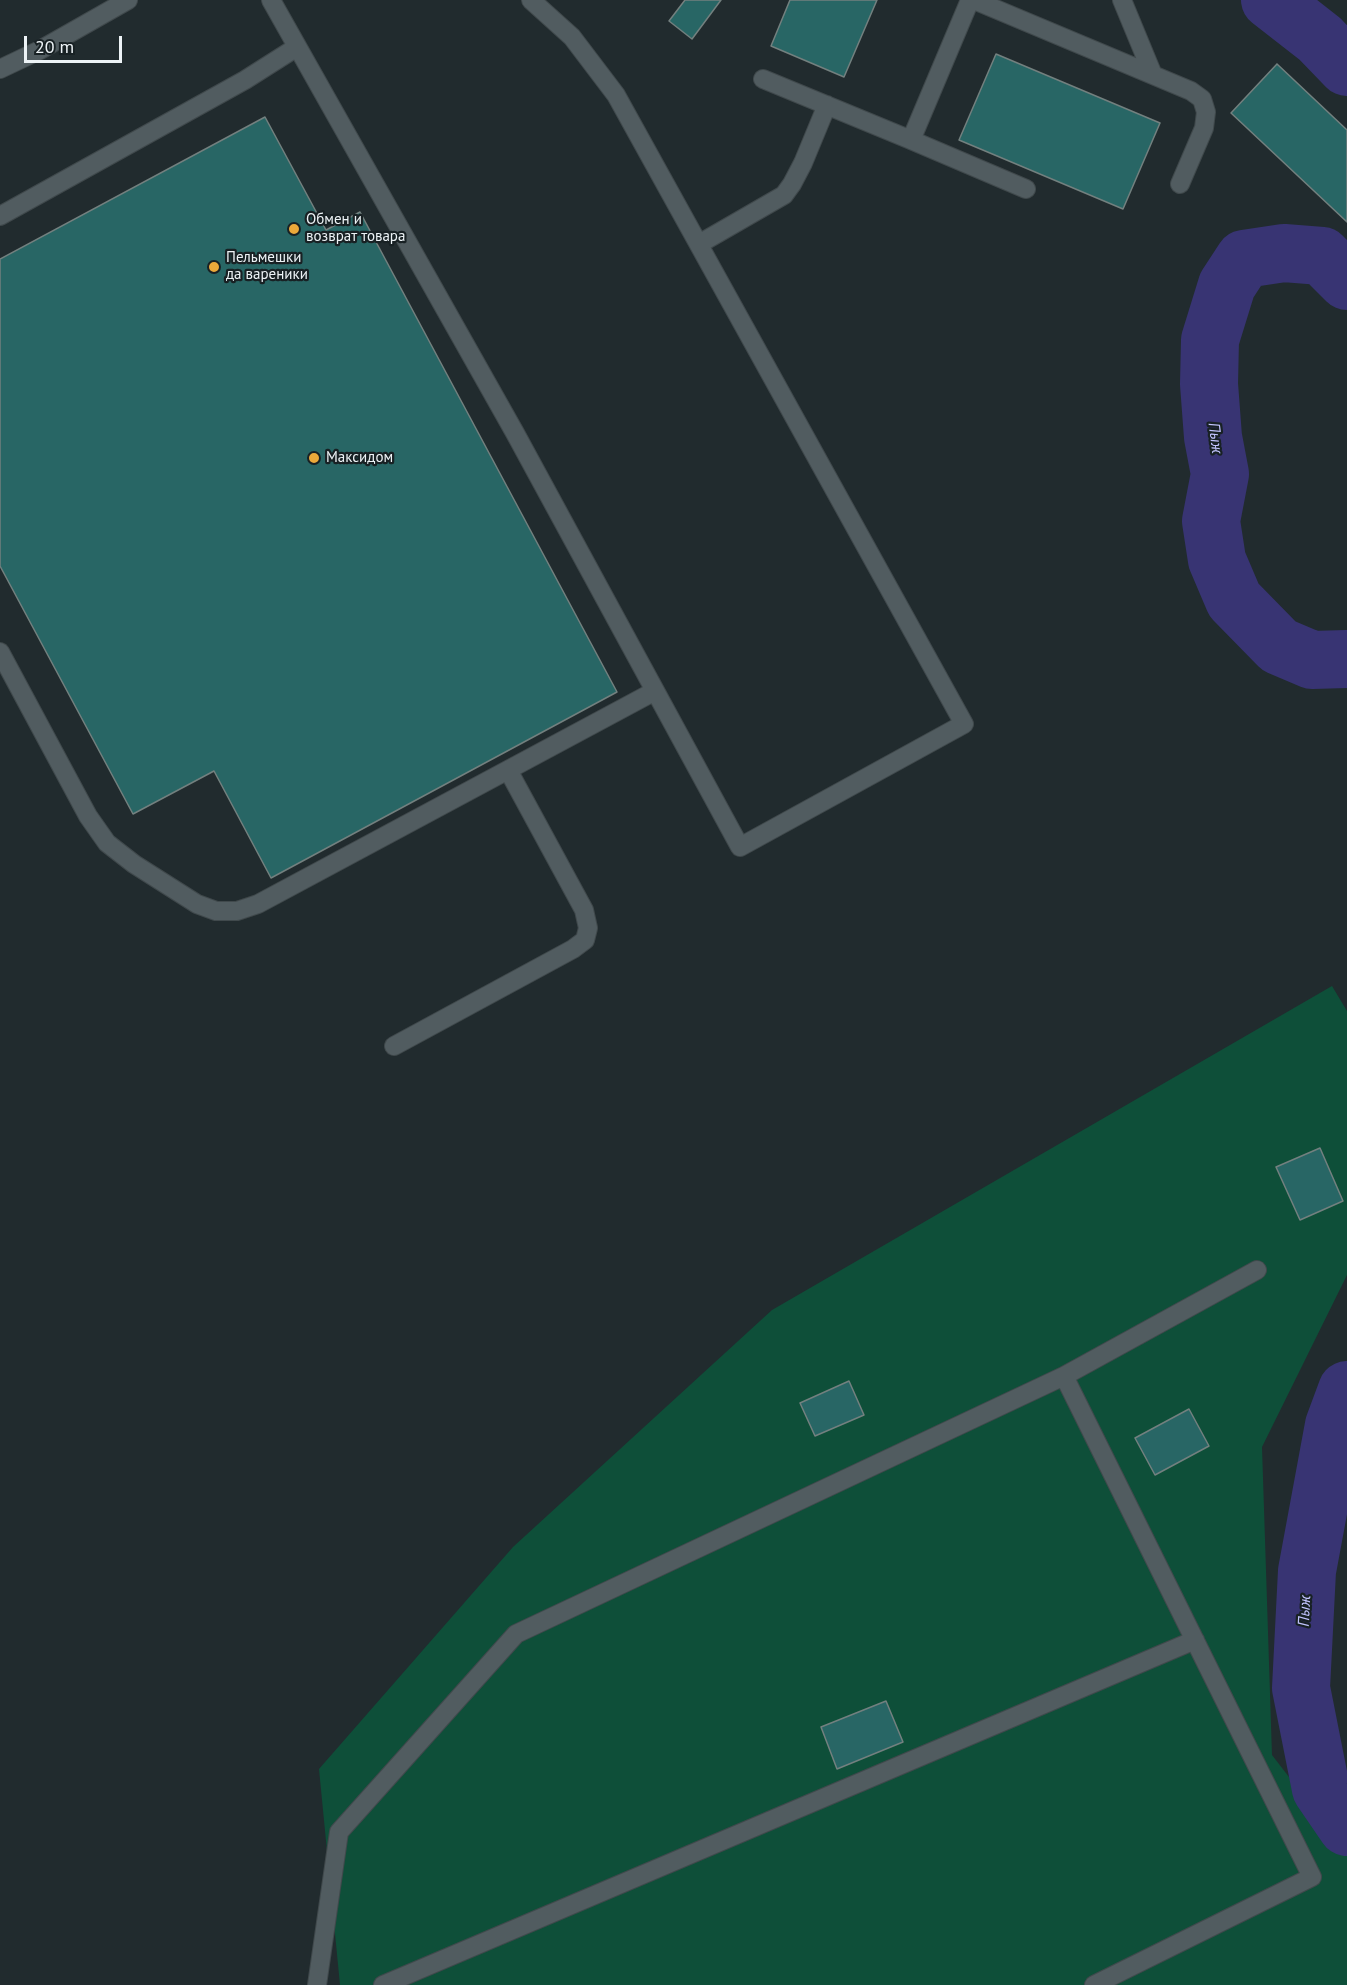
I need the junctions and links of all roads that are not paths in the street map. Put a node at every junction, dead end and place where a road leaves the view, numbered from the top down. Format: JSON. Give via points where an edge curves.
{"nodes":[{"id":1,"x":128,"y":0,"type":"edge"},
{"id":2,"x":271,"y":0,"type":"edge"},
{"id":3,"x":531,"y":0,"type":"edge"},
{"id":4,"x":972,"y":0,"type":"edge"},
{"id":5,"x":1122,"y":0,"type":"edge"},
{"id":6,"x":297,"y":47,"type":"junction"},
{"id":7,"x":0,"y":69,"type":"edge"},
{"id":8,"x":1153,"y":75,"type":"junction"},
{"id":9,"x":763,"y":79,"type":"dead end"},
{"id":10,"x":827,"y":105,"type":"junction"},
{"id":11,"x":911,"y":141,"type":"junction"},
{"id":12,"x":1180,"y":184,"type":"dead end"},
{"id":13,"x":1026,"y":189,"type":"dead end"},
{"id":14,"x":0,"y":216,"type":"edge"},
{"id":15,"x":699,"y":244,"type":"junction"},
{"id":16,"x":0,"y":652,"type":"edge"},
{"id":17,"x":655,"y":691,"type":"junction"},
{"id":18,"x":508,"y":770,"type":"junction"},
{"id":19,"x":394,"y":1046,"type":"dead end"},
{"id":20,"x":1257,"y":1270,"type":"dead end"},
{"id":21,"x":1064,"y":1376,"type":"junction"},
{"id":22,"x":1195,"y":1640,"type":"junction"},
{"id":23,"x":317,"y":1985,"type":"edge"},
{"id":24,"x":383,"y":1985,"type":"edge"},
{"id":25,"x":1094,"y":1985,"type":"edge"}],
"edges":[{"from":1,"to":7,"type":"street"},
{"from":2,"to":6,"type":"street"},
{"from":3,"to":15,"type":"street","via":[[572,37],[616,96]]},
{"from":4,"to":8,"type":"street"},
{"from":4,"to":11,"type":"street"},
{"from":5,"to":8,"type":"street"},
{"from":6,"to":14,"type":"street"},
{"from":6,"to":17,"type":"street"},
{"from":8,"to":12,"type":"street","via":[[1191,91],[1202,99],[1206,112]]},
{"from":9,"to":10,"type":"street"},
{"from":10,"to":11,"type":"street"},
{"from":10,"to":15,"type":"street","via":[[798,173],[784,195]]},
{"from":11,"to":13,"type":"street"},
{"from":15,"to":17,"type":"street","via":[[964,724],[740,847]]},
{"from":16,"to":18,"type":"street","via":[[88,816],[107,843],[197,904],[216,911],[237,911],[258,904]]},
{"from":17,"to":18,"type":"street"},
{"from":18,"to":19,"type":"street","via":[[584,910],[588,928],[585,940]]},
{"from":20,"to":21,"type":"street"},
{"from":21,"to":22,"type":"street"},
{"from":21,"to":23,"type":"street","via":[[516,1634],[339,1833]]},
{"from":22,"to":24,"type":"street"},
{"from":22,"to":25,"type":"street","via":[[1312,1877]]}]}
